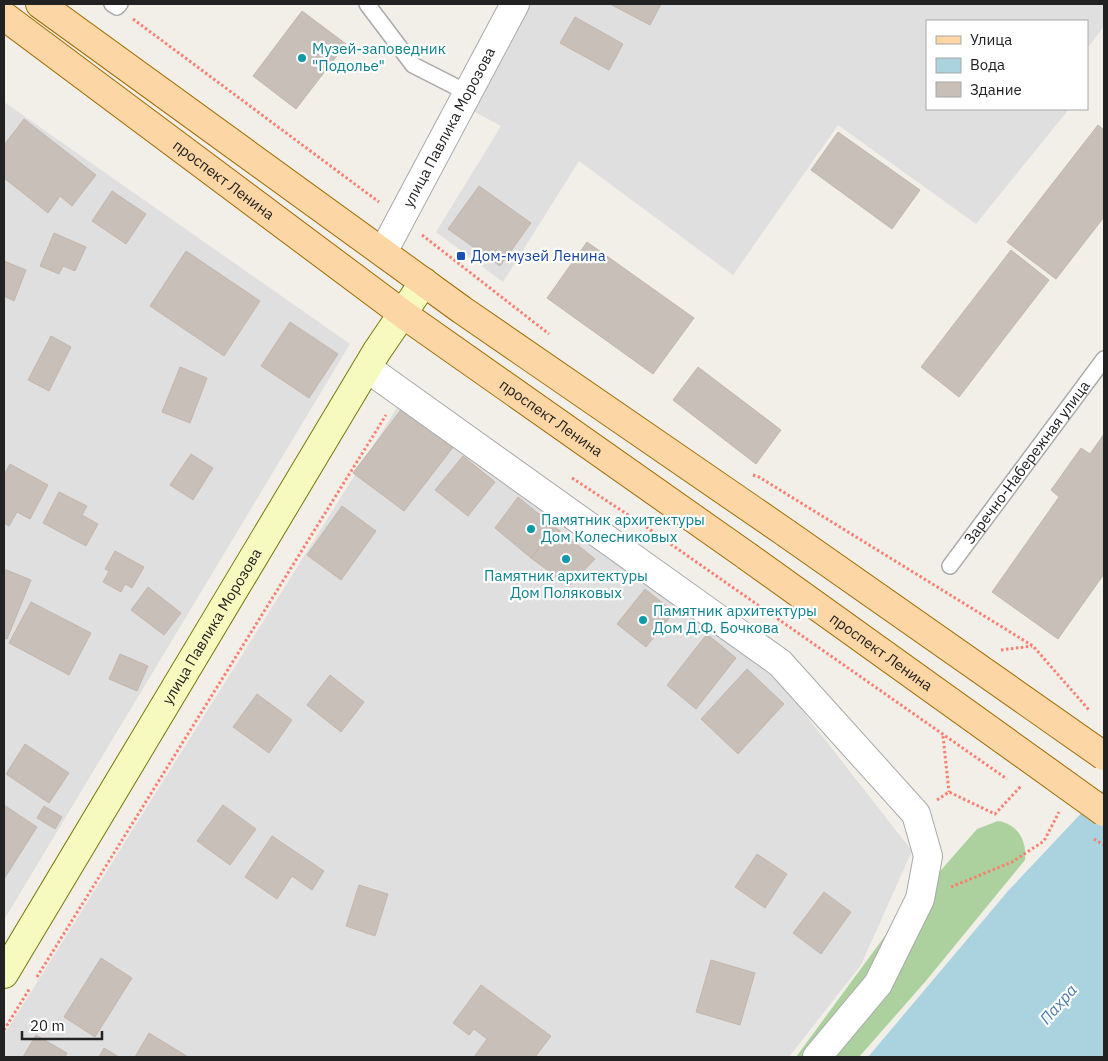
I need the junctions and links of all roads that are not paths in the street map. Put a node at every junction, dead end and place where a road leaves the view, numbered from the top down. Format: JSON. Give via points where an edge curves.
{"nodes":[{"id":1,"x":40,"y":4,"type":"edge"},
{"id":2,"x":367,"y":4,"type":"edge"},
{"id":3,"x":515,"y":4,"type":"edge"},
{"id":4,"x":4,"y":16,"type":"edge"},
{"id":5,"x":468,"y":93,"type":"junction"},
{"id":6,"x":383,"y":252,"type":"junction"},
{"id":7,"x":424,"y":282,"type":"junction"},
{"id":8,"x":402,"y":314,"type":"junction"},
{"id":9,"x":1104,"y":359,"type":"edge"},
{"id":10,"x":367,"y":368,"type":"junction"},
{"id":11,"x":950,"y":566,"type":"dead end"},
{"id":12,"x":1104,"y":756,"type":"edge"},
{"id":13,"x":1104,"y":812,"type":"edge"},
{"id":14,"x":4,"y":974,"type":"edge"},
{"id":15,"x":817,"y":1057,"type":"edge"}],
"edges":[{"from":1,"to":6,"type":"main road"},
{"from":2,"to":5,"type":"lane","via":[[413,65]]},
{"from":3,"to":5,"type":"street","name":"улица Павлика Морозова"},
{"from":4,"to":8,"type":"main road","name":"проспект Ленина"},
{"from":5,"to":6,"type":"street","name":"улица Павлика Морозова"},
{"from":6,"to":7,"type":"main road"},
{"from":7,"to":8,"type":"street","name":"улица Павлика Морозова"},
{"from":7,"to":12,"type":"main road","bridge":true},
{"from":8,"to":10,"type":"street","name":"улица Павлика Морозова"},
{"from":8,"to":13,"type":"main road","name":"проспект Ленина","bridge":true},
{"from":9,"to":11,"type":"lane","name":"Заречно-Набережная улица"},
{"from":10,"to":14,"type":"street","name":"улица Павлика Морозова"},
{"from":10,"to":15,"type":"street","via":[[780,663],[916,814],[928,856],[920,899],[878,984]]}]}
